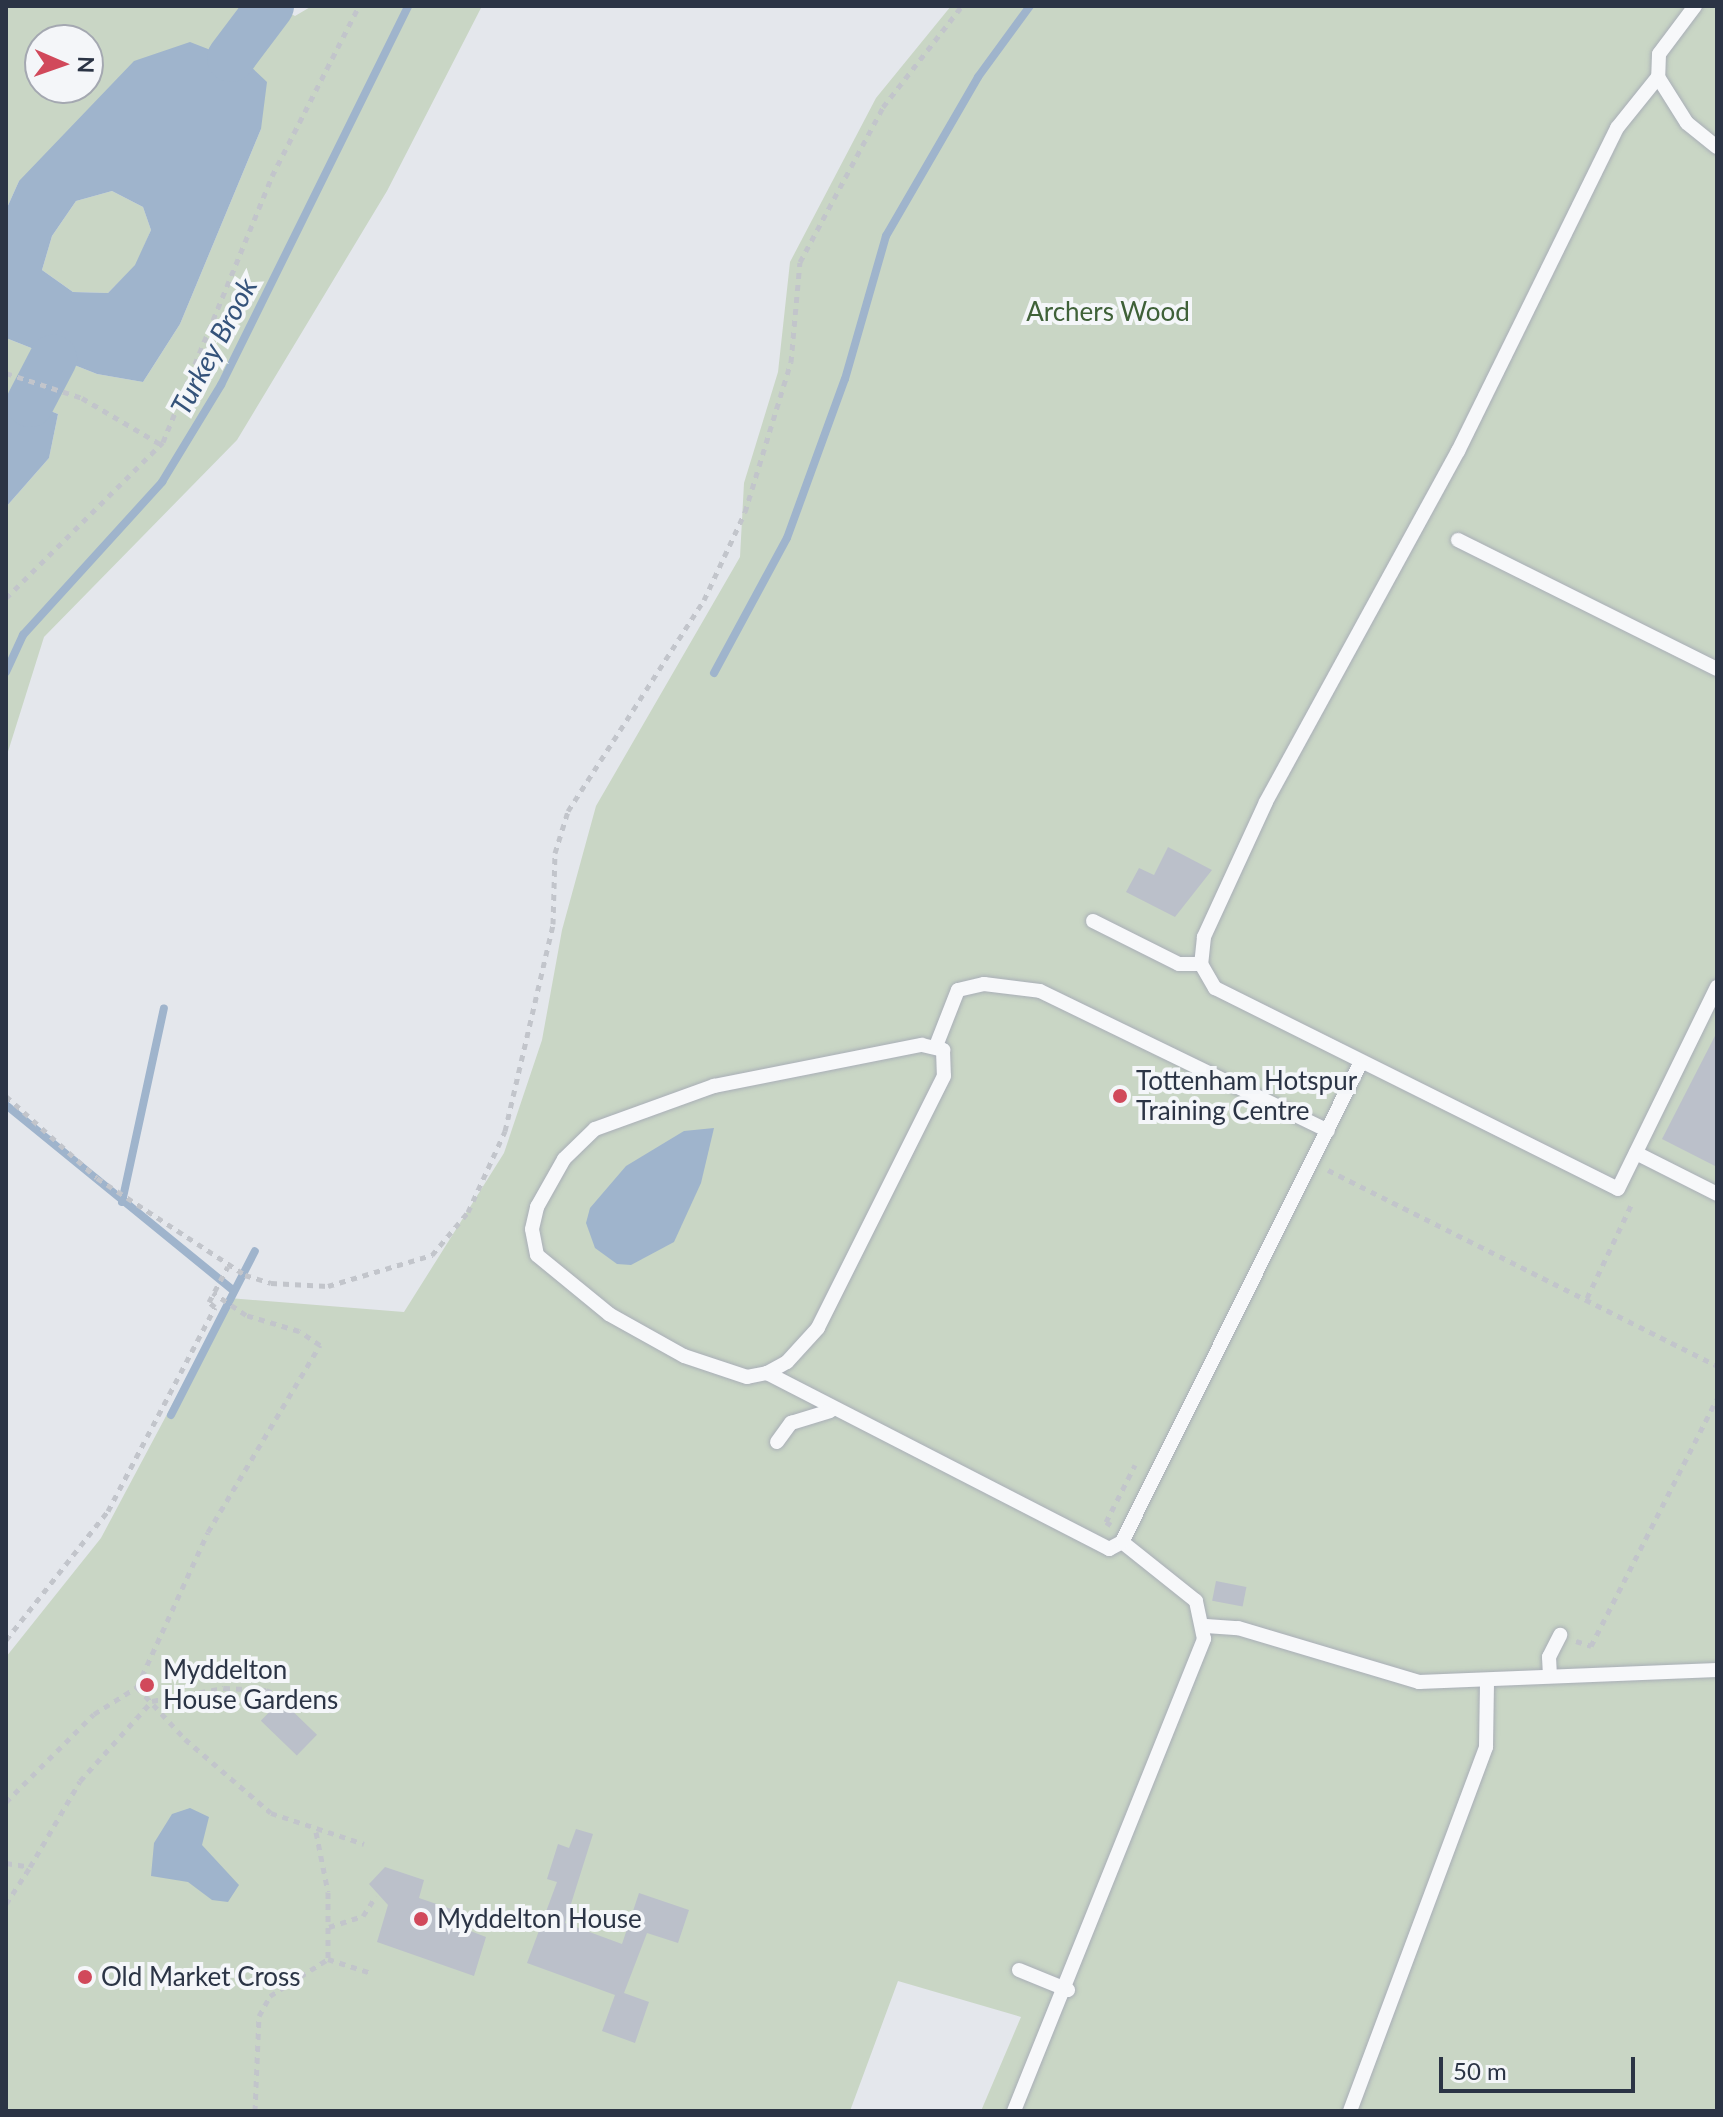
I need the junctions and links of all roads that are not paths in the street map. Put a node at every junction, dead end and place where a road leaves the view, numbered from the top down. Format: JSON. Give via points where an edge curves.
{"nodes":[{"id":1,"x":1695,"y":6,"type":"edge"},
{"id":2,"x":1658,"y":77,"type":"junction"},
{"id":3,"x":1717,"y":147,"type":"edge"},
{"id":4,"x":1458,"y":540,"type":"dead end"},
{"id":5,"x":1717,"y":669,"type":"edge"},
{"id":6,"x":1093,"y":921,"type":"dead end"},
{"id":7,"x":1201,"y":964,"type":"junction"},
{"id":8,"x":1717,"y":987,"type":"edge"},
{"id":9,"x":936,"y":1046,"type":"junction"},
{"id":10,"x":1360,"y":1064,"type":"junction"},
{"id":11,"x":1328,"y":1131,"type":"junction"},
{"id":12,"x":1636,"y":1153,"type":"junction"},
{"id":13,"x":1717,"y":1194,"type":"edge"},
{"id":14,"x":767,"y":1373,"type":"junction"},
{"id":15,"x":831,"y":1411,"type":"junction"},
{"id":16,"x":777,"y":1442,"type":"dead end"},
{"id":17,"x":1124,"y":1537,"type":"junction"},
{"id":18,"x":1206,"y":1626,"type":"junction"},
{"id":19,"x":1560,"y":1635,"type":"road end"},
{"id":20,"x":1717,"y":1670,"type":"edge"},
{"id":21,"x":1550,"y":1676,"type":"junction"},
{"id":22,"x":1487,"y":1680,"type":"junction"},
{"id":23,"x":1019,"y":1970,"type":"dead end"},
{"id":24,"x":1068,"y":1990,"type":"junction"},
{"id":25,"x":1014,"y":2111,"type":"edge"},
{"id":26,"x":1350,"y":2111,"type":"edge"}],
"edges":[{"from":1,"to":2,"type":"lane","via":[[1659,54]]},
{"from":2,"to":3,"type":"lane","via":[[1687,123]]},
{"from":2,"to":7,"type":"lane","via":[[1617,128],[1458,451],[1273,788],[1204,937]]},
{"from":4,"to":5,"type":"lane"},
{"from":6,"to":7,"type":"lane","via":[[1179,964]]},
{"from":7,"to":10,"type":"lane","via":[[1215,988]]},
{"from":8,"to":12,"type":"lane"},
{"from":9,"to":11,"type":"lane","via":[[958,990],[984,984],[1040,991]]},
{"from":9,"to":14,"type":"lane","via":[[947,1058],[944,1076],[818,1328],[787,1362]]},
{"from":9,"to":14,"type":"lane","via":[[777,1071],[656,1104],[595,1129],[550,1182],[532,1229],[537,1255],[548,1270],[609,1314],[684,1356],[747,1377]]},
{"from":10,"to":11,"type":"lane"},
{"from":10,"to":12,"type":"lane","via":[[1618,1189]]},
{"from":11,"to":17,"type":"lane"},
{"from":12,"to":13,"type":"lane"},
{"from":14,"to":15,"type":"lane"},
{"from":15,"to":16,"type":"lane","via":[[791,1423]]},
{"from":15,"to":17,"type":"lane","via":[[1109,1549]]},
{"from":17,"to":18,"type":"lane","via":[[1178,1581]]},
{"from":18,"to":22,"type":"lane","via":[[1238,1628],[1419,1682]]},
{"from":18,"to":24,"type":"lane"},
{"from":19,"to":21,"type":"lane","via":[[1549,1657]]},
{"from":20,"to":21,"type":"lane"},
{"from":21,"to":22,"type":"lane"},
{"from":22,"to":26,"type":"lane","via":[[1486,1747]]},
{"from":23,"to":24,"type":"lane"},
{"from":24,"to":25,"type":"lane"}]}
